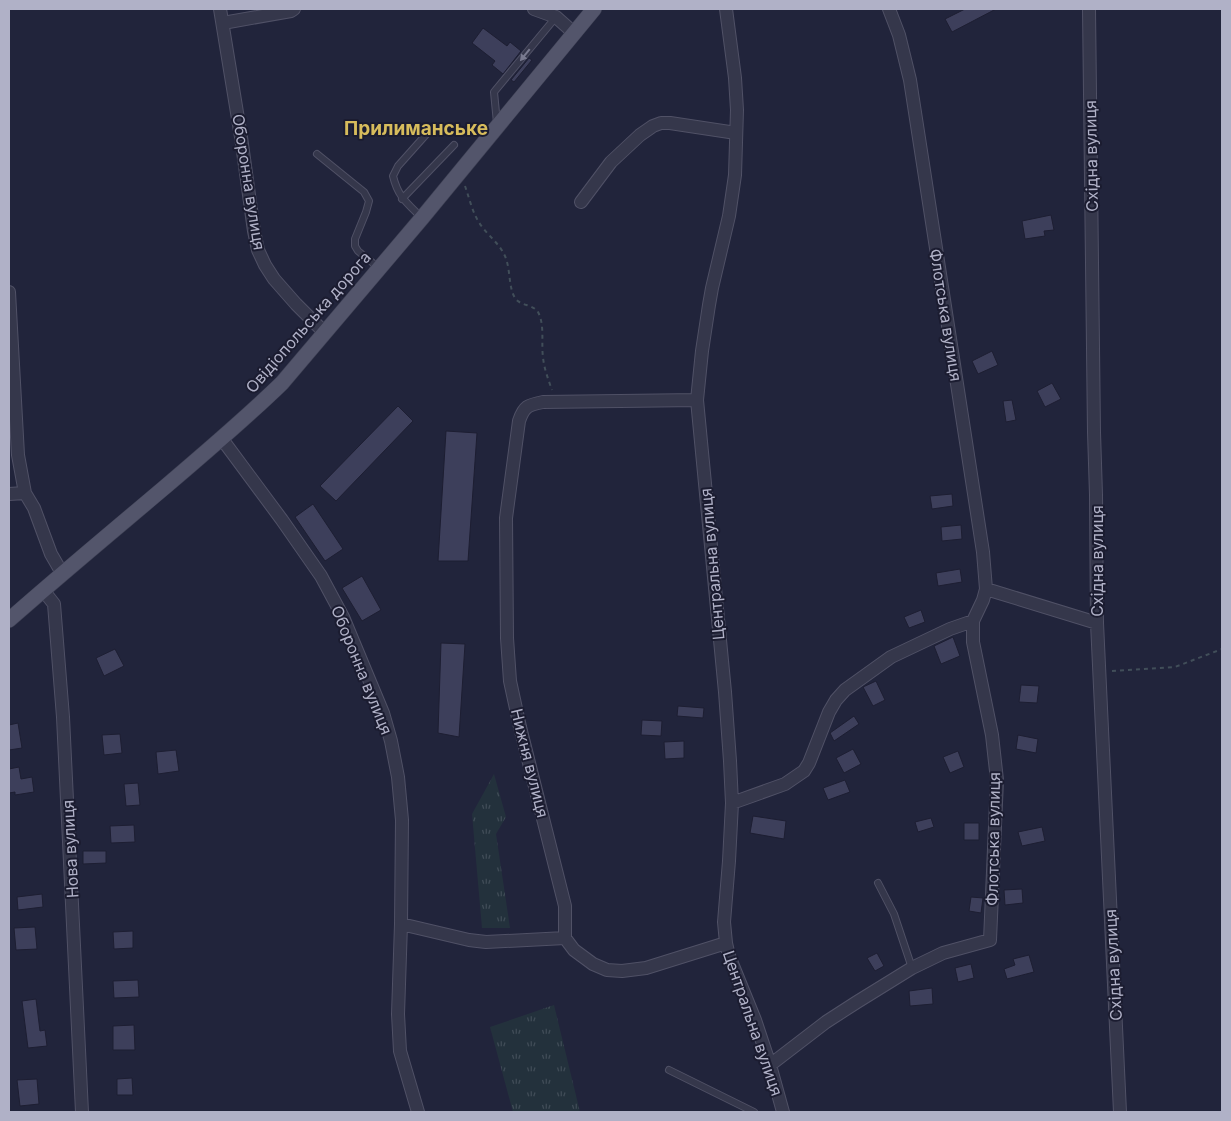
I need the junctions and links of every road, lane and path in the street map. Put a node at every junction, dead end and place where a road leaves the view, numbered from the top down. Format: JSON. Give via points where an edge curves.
{"nodes":[{"id":1,"x":220,"y":9,"type":"edge"},
{"id":2,"x":294,"y":9,"type":"edge"},
{"id":3,"x":534,"y":9,"type":"edge"},
{"id":4,"x":594,"y":9,"type":"edge"},
{"id":5,"x":726,"y":9,"type":"edge"},
{"id":6,"x":889,"y":9,"type":"edge"},
{"id":7,"x":1089,"y":9,"type":"edge"},
{"id":8,"x":556,"y":17,"type":"junction"},
{"id":9,"x":223,"y":23,"type":"junction"},
{"id":10,"x":574,"y":33,"type":"junction"},
{"id":11,"x":497,"y":126,"type":"junction"},
{"id":12,"x":432,"y":130,"type":"dead end"},
{"id":13,"x":736,"y":132,"type":"junction"},
{"id":14,"x":454,"y":145,"type":"dead end"},
{"id":15,"x":317,"y":154,"type":"dead end"},
{"id":16,"x":460,"y":171,"type":"junction"},
{"id":17,"x":402,"y":199,"type":"junction"},
{"id":18,"x":581,"y":202,"type":"dead end"},
{"id":19,"x":422,"y":218,"type":"junction"},
{"id":20,"x":379,"y":269,"type":"junction"},
{"id":21,"x":9,"y":292,"type":"edge"},
{"id":22,"x":324,"y":333,"type":"junction"},
{"id":23,"x":697,"y":400,"type":"junction"},
{"id":24,"x":556,"y":402,"type":"junction"},
{"id":25,"x":222,"y":439,"type":"junction"},
{"id":26,"x":25,"y":493,"type":"junction"},
{"id":27,"x":9,"y":494,"type":"edge"},
{"id":28,"x":62,"y":573,"type":"junction"},
{"id":29,"x":986,"y":589,"type":"junction"},
{"id":30,"x":43,"y":590,"type":"junction"},
{"id":31,"x":9,"y":620,"type":"edge"},
{"id":32,"x":973,"y":621,"type":"junction"},
{"id":33,"x":1097,"y":623,"type":"junction"},
{"id":34,"x":1222,"y":649,"type":"edge"},
{"id":35,"x":1099,"y":672,"type":"junction"},
{"id":36,"x":732,"y":803,"type":"junction"},
{"id":37,"x":878,"y":883,"type":"dead end"},
{"id":38,"x":401,"y":924,"type":"junction"},
{"id":39,"x":565,"y":938,"type":"junction"},
{"id":40,"x":726,"y":943,"type":"junction"},
{"id":41,"x":912,"y":968,"type":"junction"},
{"id":42,"x":770,"y":1065,"type":"junction"},
{"id":43,"x":669,"y":1070,"type":"dead end"},
{"id":44,"x":82,"y":1112,"type":"edge"},
{"id":45,"x":418,"y":1112,"type":"edge"},
{"id":46,"x":754,"y":1112,"type":"edge"},
{"id":47,"x":783,"y":1112,"type":"edge"},
{"id":48,"x":1120,"y":1112,"type":"edge"}],
"edges":[{"from":1,"to":9,"type":"street","name":"Оборонна вулиця"},
{"from":2,"to":9,"type":"street"},
{"from":3,"to":8,"type":"street"},
{"from":4,"to":10,"type":"main road","name":"Овідіопольська дорога"},
{"from":5,"to":13,"type":"street","name":"Центральна вулиця","via":[[735,78]]},
{"from":6,"to":29,"type":"street","name":"Флотська вулиця","via":[[910,80]]},
{"from":7,"to":33,"type":"street","name":"Східна вулиця"},
{"from":8,"to":10,"type":"street"},
{"from":8,"to":11,"type":"lane","one_way":true,"via":[[494,92]]},
{"from":9,"to":22,"type":"street","name":"Оборонна вулиця","via":[[258,250],[274,279]]},
{"from":10,"to":11,"type":"main road","name":"Овідіопольська дорога"},
{"from":11,"to":16,"type":"main road","name":"Овідіопольська дорога"},
{"from":12,"to":17,"type":"lane","via":[[394,173]]},
{"from":13,"to":18,"type":"street","via":[[670,123],[653,126],[611,162]]},
{"from":13,"to":23,"type":"street","name":"Центральна вулиця","via":[[732,201],[712,288]]},
{"from":14,"to":17,"type":"lane"},
{"from":15,"to":20,"type":"lane","via":[[364,192],[369,201],[355,246]]},
{"from":16,"to":19,"type":"main road","name":"Овідіопольська дорога"},
{"from":16,"to":24,"type":"path","via":[[475,215],[504,254],[515,298],[537,310],[544,366]]},
{"from":17,"to":19,"type":"lane"},
{"from":19,"to":20,"type":"main road","name":"Овідіопольська дорога"},
{"from":20,"to":22,"type":"main road","name":"Овідіопольська дорога"},
{"from":21,"to":26,"type":"street","via":[[18,455]]},
{"from":22,"to":25,"type":"main road","name":"Овідіопольська дорога","via":[[282,383]]},
{"from":23,"to":24,"type":"street"},
{"from":23,"to":36,"type":"street","name":"Центральна вулиця","via":[[725,692]]},
{"from":24,"to":39,"type":"street","name":"Нижня вулиця","via":[[530,405],[523,410],[519,421],[506,518],[508,646],[516,709],[565,906]]},
{"from":25,"to":28,"type":"main road","name":"Овідіопольська дорога"},
{"from":25,"to":38,"type":"street","name":"Оборонна вулиця","via":[[321,576],[343,617],[383,713],[398,777],[402,820]]},
{"from":26,"to":27,"type":"street"},
{"from":26,"to":28,"type":"street","via":[[34,508],[50,554]]},
{"from":28,"to":30,"type":"main road","name":"Овідіопольська дорога"},
{"from":29,"to":32,"type":"street","name":"Флотська вулиця"},
{"from":29,"to":33,"type":"street"},
{"from":30,"to":31,"type":"main road","name":"Овідіопольська дорога"},
{"from":30,"to":44,"type":"street","name":"Нова вулиця","via":[[54,604],[63,717]]},
{"from":32,"to":36,"type":"street","via":[[891,657],[845,690],[828,712],[804,771],[785,784]]},
{"from":32,"to":41,"type":"street","name":"Флотська вулиця","via":[[973,642],[992,735],[997,780],[990,940],[943,953]]},
{"from":33,"to":35,"type":"street","name":"Східна вулиця"},
{"from":34,"to":35,"type":"path","via":[[1175,667]]},
{"from":35,"to":48,"type":"street","name":"Східна вулиця"},
{"from":36,"to":40,"type":"street","name":"Центральна вулиця","via":[[724,922]]},
{"from":37,"to":41,"type":"lane","via":[[894,914]]},
{"from":38,"to":39,"type":"street","via":[[486,942]]},
{"from":38,"to":45,"type":"street","name":"Оборонна вулиця","via":[[400,1051]]},
{"from":39,"to":40,"type":"street","via":[[592,964],[622,971],[646,968]]},
{"from":40,"to":42,"type":"street","name":"Центральна вулиця"},
{"from":41,"to":42,"type":"street","via":[[826,1022]]},
{"from":42,"to":47,"type":"street","name":"Центральна вулиця"},
{"from":43,"to":46,"type":"lane"}]}
